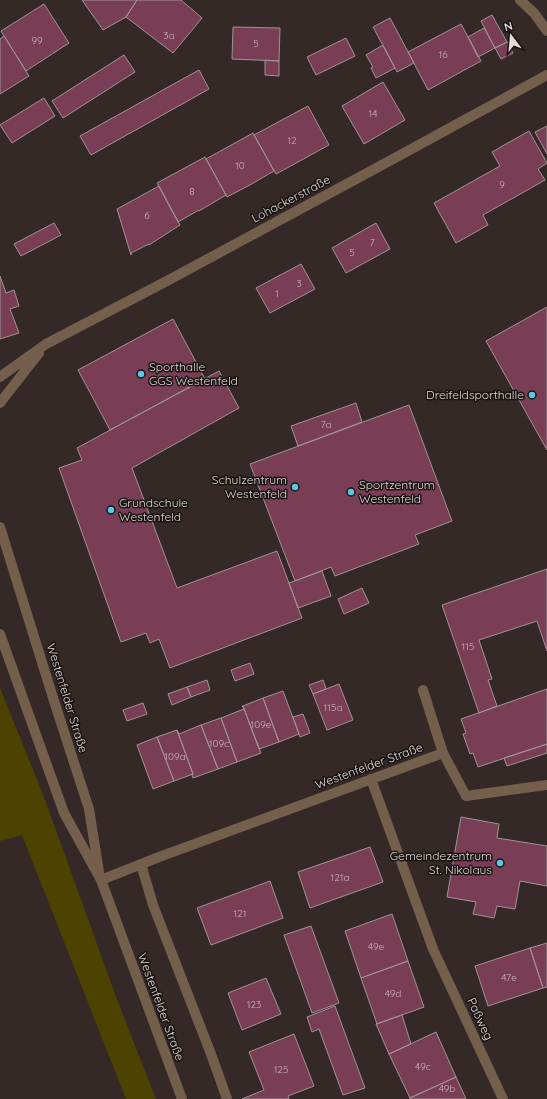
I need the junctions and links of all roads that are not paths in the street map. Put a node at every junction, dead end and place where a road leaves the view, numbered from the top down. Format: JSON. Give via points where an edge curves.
{"nodes":[{"id":1,"x":520,"y":0,"type":"edge"},
{"id":2,"x":547,"y":31,"type":"edge"},
{"id":3,"x":547,"y":75,"type":"edge"},
{"id":4,"x":46,"y":344,"type":"junction"},
{"id":5,"x":0,"y":377,"type":"edge"},
{"id":6,"x":0,"y":403,"type":"edge"},
{"id":7,"x":0,"y":527,"type":"edge"},
{"id":8,"x":0,"y":634,"type":"edge"},
{"id":9,"x":423,"y":690,"type":"dead end"},
{"id":10,"x":443,"y":753,"type":"junction"},
{"id":11,"x":371,"y":779,"type":"junction"},
{"id":12,"x":547,"y":785,"type":"edge"},
{"id":13,"x":141,"y":864,"type":"junction"},
{"id":14,"x":101,"y":880,"type":"junction"},
{"id":15,"x":182,"y":1099,"type":"edge"},
{"id":16,"x":227,"y":1099,"type":"edge"},
{"id":17,"x":504,"y":1099,"type":"edge"}],
"edges":[{"from":1,"to":2,"type":"street","via":[[534,13]]},
{"from":3,"to":4,"type":"street","name":"Lohackerstraße"},
{"from":4,"to":5,"type":"street","name":"Lohackerstraße"},
{"from":4,"to":6,"type":"street","name":"Lohackerstraße"},
{"from":7,"to":14,"type":"street","name":"Westenfelder Straße","via":[[89,809]]},
{"from":8,"to":14,"type":"street","name":"Westenfelder Straße","via":[[64,814]]},
{"from":9,"to":10,"type":"street","name":"Westenfelder Straße"},
{"from":10,"to":11,"type":"street","name":"Westenfelder Straße"},
{"from":10,"to":12,"type":"street","name":"Westenfelder Straße","via":[[466,796]]},
{"from":11,"to":13,"type":"street","name":"Westenfelder Straße"},
{"from":11,"to":17,"type":"street","name":"Paßweg","via":[[433,949]]},
{"from":13,"to":14,"type":"street","name":"Westenfelder Straße"},
{"from":13,"to":16,"type":"street","via":[[153,905]]},
{"from":14,"to":15,"type":"street","name":"Westenfelder Straße"}]}
